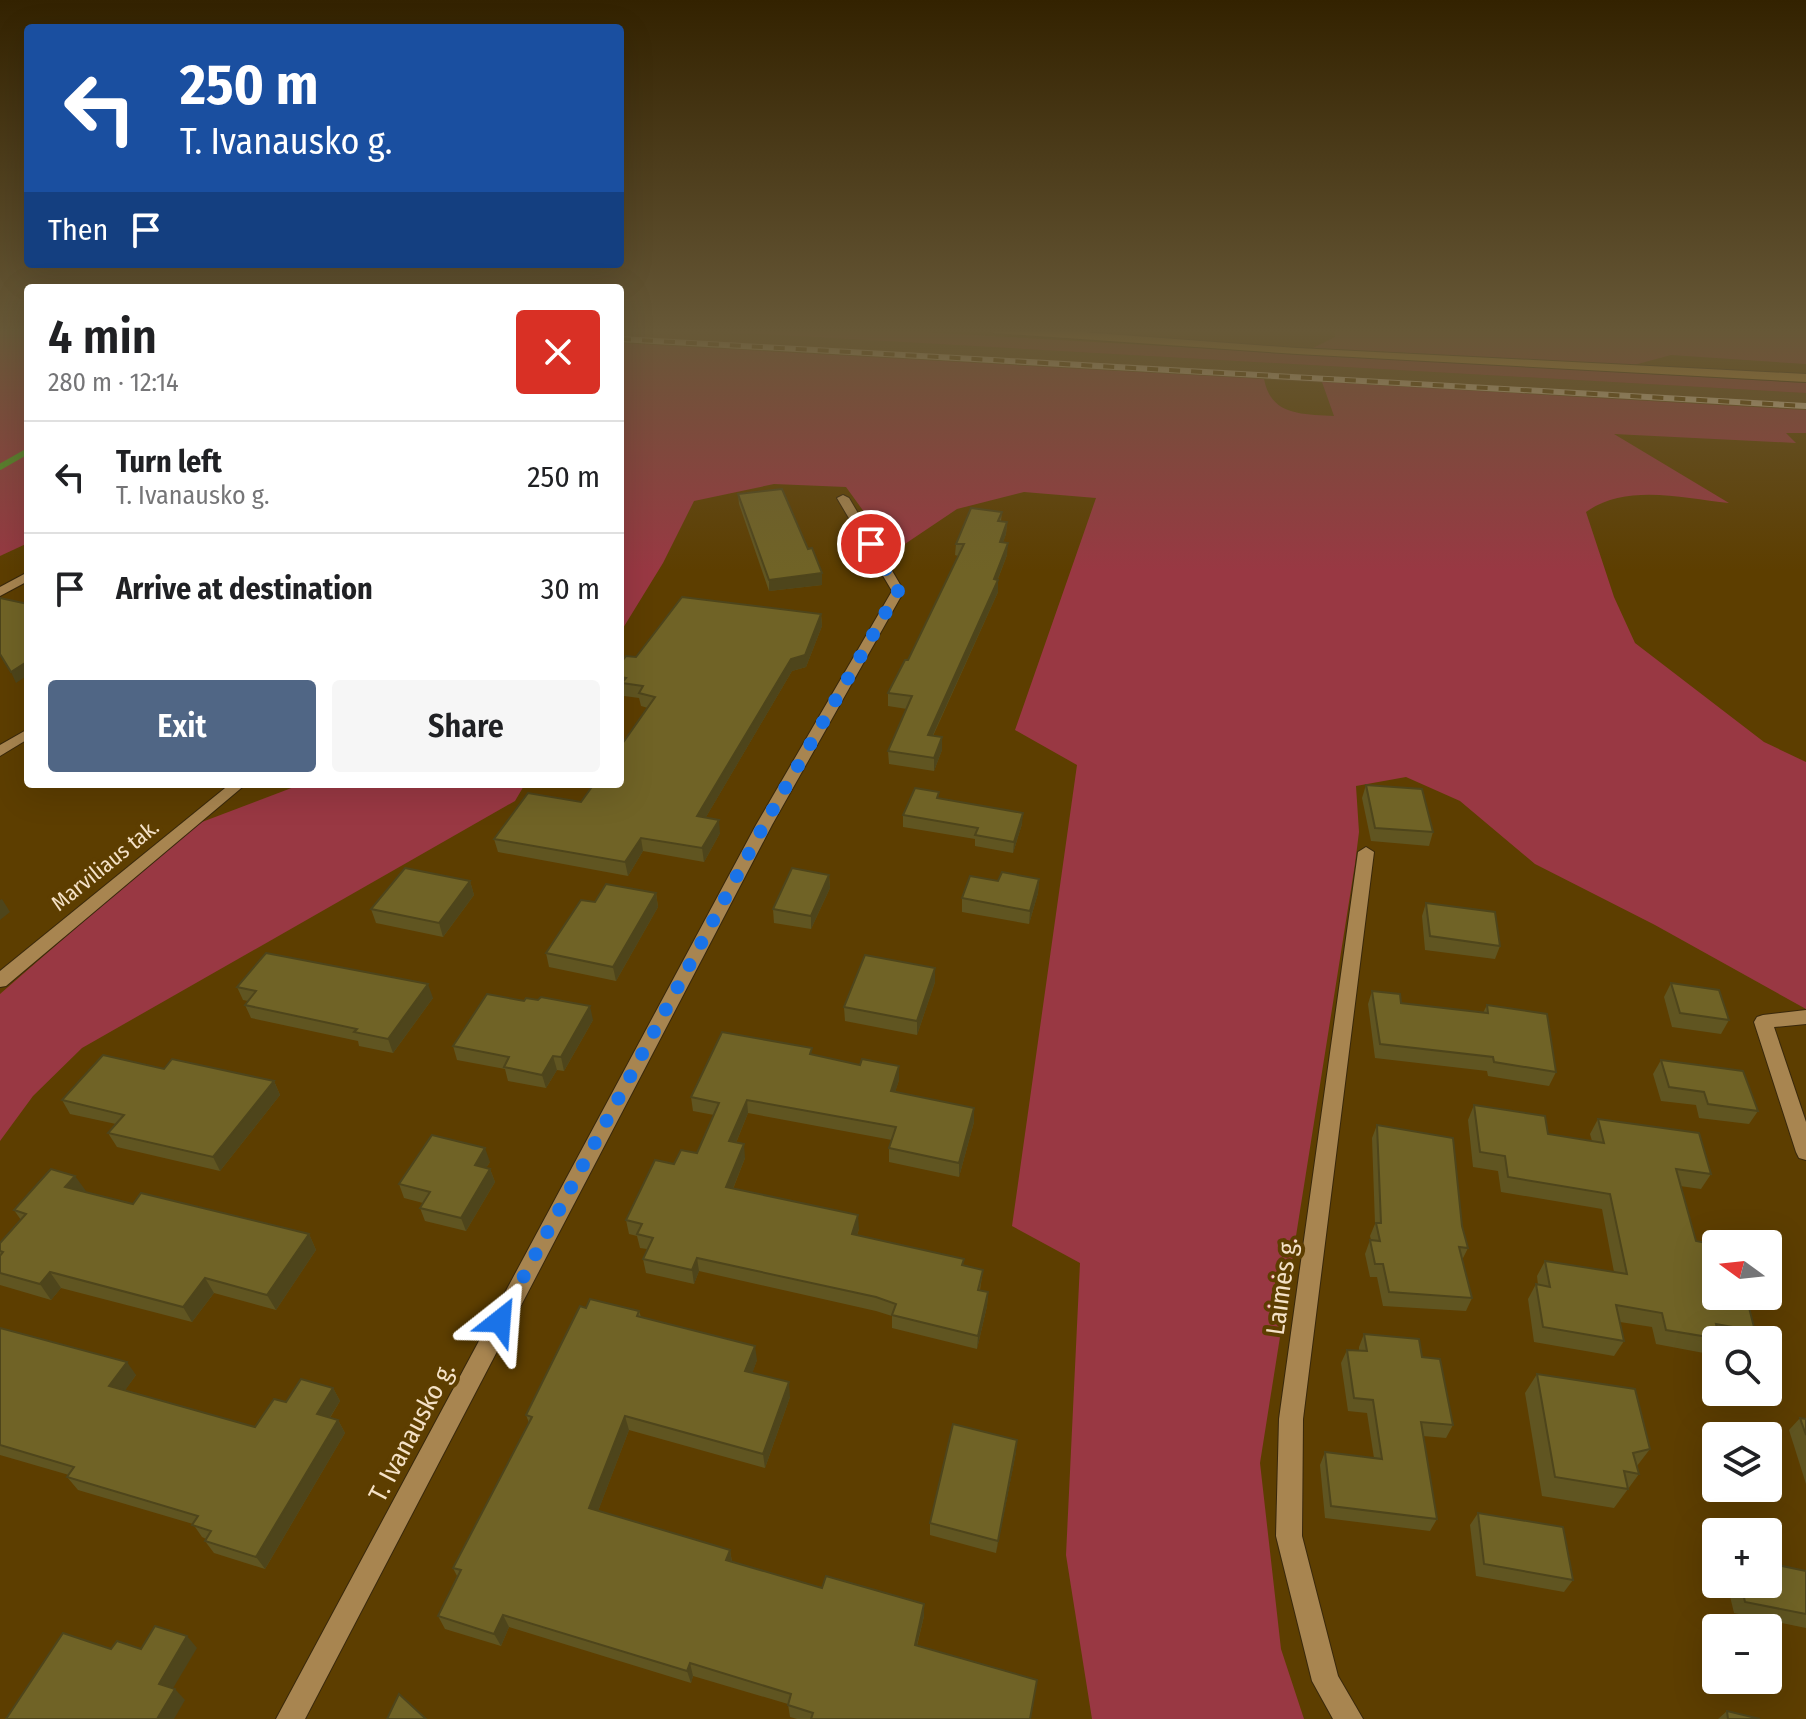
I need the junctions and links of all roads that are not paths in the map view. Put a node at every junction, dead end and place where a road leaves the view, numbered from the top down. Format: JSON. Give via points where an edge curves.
{"nodes":[{"id":1,"x":843,"y":498,"type":"dead end"},
{"id":2,"x":24,"y":578,"type":"edge"},
{"id":3,"x":0,"y":592,"type":"edge"},
{"id":4,"x":24,"y":736,"type":"edge"},
{"id":5,"x":0,"y":752,"type":"edge"},
{"id":6,"x":234,"y":788,"type":"edge"},
{"id":7,"x":1366,"y":852,"type":"dead end"},
{"id":8,"x":0,"y":981,"type":"edge"},
{"id":9,"x":1806,"y":1017,"type":"edge"},
{"id":10,"x":1806,"y":1152,"type":"edge"},
{"id":11,"x":290,"y":1719,"type":"edge"},
{"id":12,"x":1349,"y":1719,"type":"edge"}],
"edges":[{"from":1,"to":11,"type":"street","name":"T. Ivanausko g.","via":[[898,591],[764,825]]},
{"from":2,"to":3,"type":"street"},
{"from":4,"to":5,"type":"street"},
{"from":6,"to":8,"type":"street","name":"Marviliaus tak."},
{"from":7,"to":12,"type":"street","name":"Laimės g.","via":[[1291,1419],[1289,1536],[1326,1681]]},
{"from":9,"to":10,"type":"street","via":[[1763,1022]]}]}
